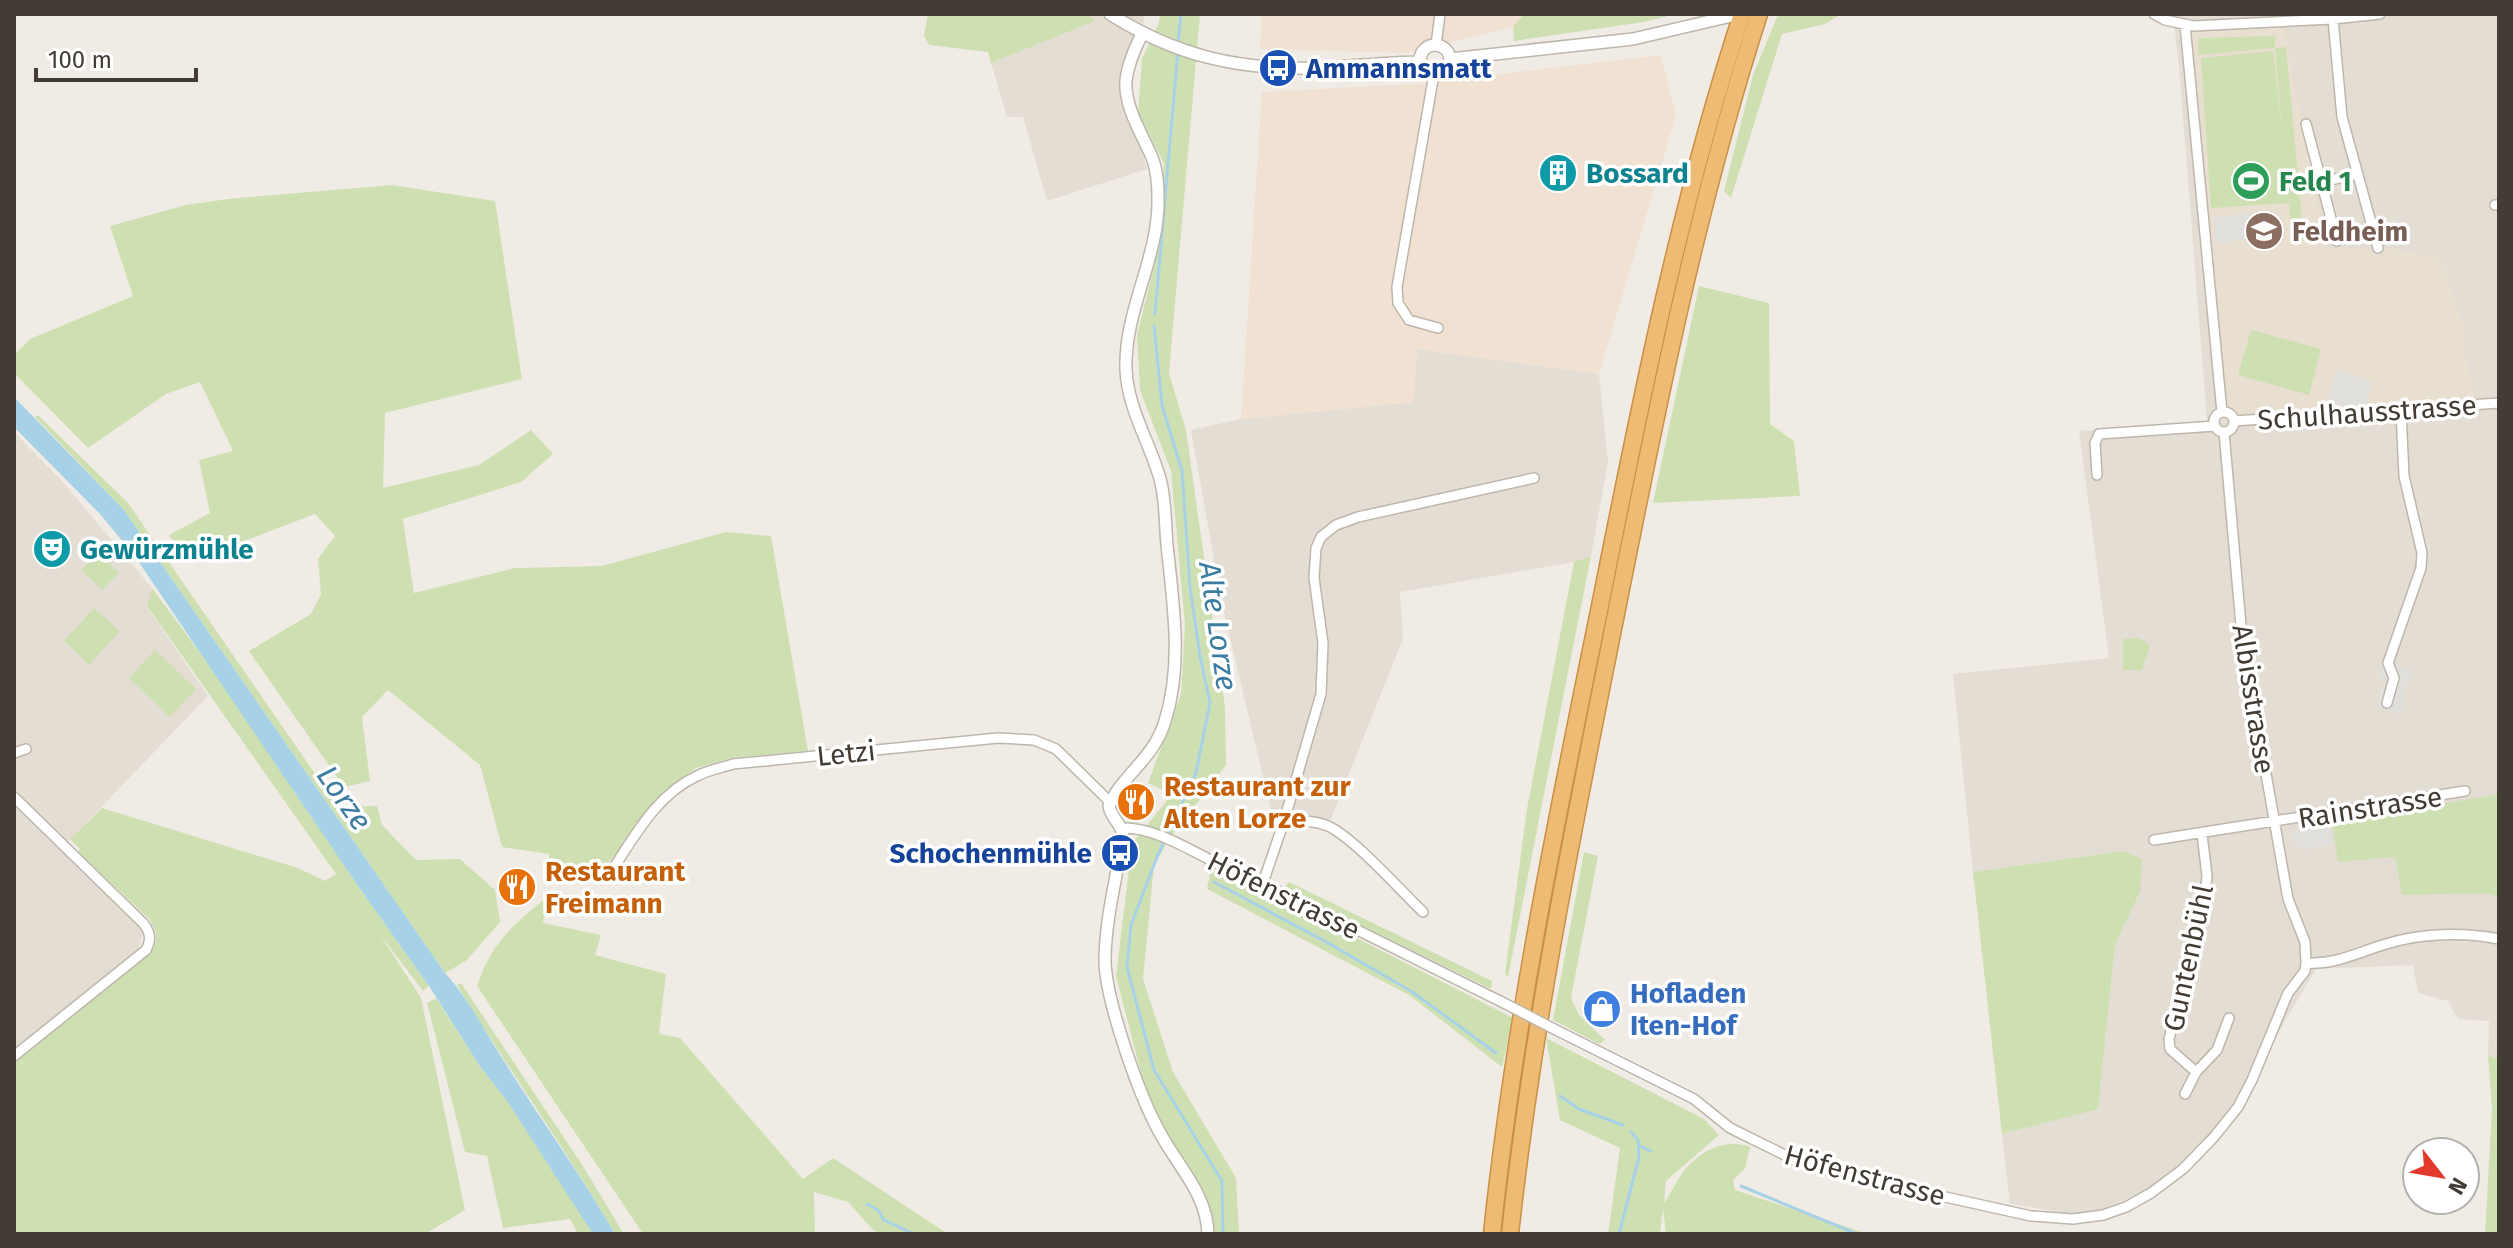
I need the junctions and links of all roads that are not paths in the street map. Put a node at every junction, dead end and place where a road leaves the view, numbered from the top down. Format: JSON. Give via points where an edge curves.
{"nodes":[{"id":1,"x":1110,"y":14,"type":"edge"},
{"id":2,"x":1440,"y":14,"type":"edge"},
{"id":3,"x":1741,"y":14,"type":"edge"},
{"id":4,"x":1759,"y":14,"type":"edge"},
{"id":5,"x":2154,"y":14,"type":"edge"},
{"id":6,"x":2380,"y":14,"type":"edge"},
{"id":7,"x":2350,"y":16,"type":"edge"},
{"id":8,"x":2333,"y":19,"type":"junction"},
{"id":9,"x":2185,"y":25,"type":"junction"},
{"id":10,"x":1142,"y":34,"type":"junction"},
{"id":11,"x":1436,"y":45,"type":"junction"},
{"id":12,"x":1450,"y":59,"type":"junction"},
{"id":13,"x":1421,"y":62,"type":"junction"},
{"id":14,"x":1434,"y":74,"type":"junction"},
{"id":15,"x":2306,"y":124,"type":"dead end"},
{"id":16,"x":2358,"y":174,"type":"junction"},
{"id":17,"x":2321,"y":182,"type":"junction"},
{"id":18,"x":2337,"y":241,"type":"dead end"},
{"id":19,"x":2378,"y":248,"type":"dead end"},
{"id":20,"x":1438,"y":328,"type":"dead end"},
{"id":21,"x":2499,"y":403,"type":"edge"},
{"id":22,"x":2401,"y":411,"type":"junction"},
{"id":23,"x":2222,"y":412,"type":"junction"},
{"id":24,"x":2234,"y":421,"type":"junction"},
{"id":25,"x":2220,"y":429,"type":"junction"},
{"id":26,"x":2097,"y":475,"type":"dead end"},
{"id":27,"x":1534,"y":478,"type":"dead end"},
{"id":28,"x":2387,"y":703,"type":"dead end"},
{"id":29,"x":26,"y":749,"type":"dead end"},
{"id":30,"x":14,"y":753,"type":"edge"},
{"id":31,"x":2465,"y":791,"type":"dead end"},
{"id":32,"x":14,"y":797,"type":"edge"},
{"id":33,"x":1110,"y":802,"type":"junction"},
{"id":34,"x":1284,"y":821,"type":"junction"},
{"id":35,"x":2274,"y":823,"type":"junction"},
{"id":36,"x":1122,"y":828,"type":"junction"},
{"id":37,"x":2202,"y":834,"type":"junction"},
{"id":38,"x":2154,"y":840,"type":"dead end"},
{"id":39,"x":607,"y":878,"type":"dead end"},
{"id":40,"x":1263,"y":883,"type":"junction"},
{"id":41,"x":1423,"y":912,"type":"dead end"},
{"id":42,"x":2499,"y":939,"type":"edge"},
{"id":43,"x":2306,"y":963,"type":"junction"},
{"id":44,"x":2229,"y":1018,"type":"dead end"},
{"id":45,"x":14,"y":1056,"type":"edge"},
{"id":46,"x":2196,"y":1072,"type":"junction"},
{"id":47,"x":2185,"y":1094,"type":"dead end"},
{"id":48,"x":1208,"y":1234,"type":"edge"},
{"id":49,"x":1492,"y":1234,"type":"edge"},
{"id":50,"x":1510,"y":1234,"type":"edge"}],
"edges":[{"from":1,"to":10,"type":"street"},
{"from":2,"to":11,"type":"street"},
{"from":3,"to":12,"type":"street","via":[[1589,45]]},
{"from":3,"to":49,"type":"highway","via":[[1674,254],[1618,517],[1535,935]]},
{"from":4,"to":50,"type":"highway","via":[[1699,228],[1631,541],[1543,989]]},
{"from":5,"to":9,"type":"street"},
{"from":6,"to":7,"type":"street"},
{"from":7,"to":8,"type":"street"},
{"from":8,"to":9,"type":"street"},
{"from":8,"to":16,"type":"street","via":[[2342,117]]},
{"from":9,"to":23,"type":"street"},
{"from":10,"to":13,"type":"street","via":[[1212,60],[1278,68]]},
{"from":10,"to":33,"type":"street","via":[[1126,80],[1156,171],[1158,200],[1153,243],[1125,346],[1126,377],[1162,486],[1176,645],[1167,716],[1157,744]]},
{"from":11,"to":12,"type":"street"},
{"from":11,"to":13,"type":"street","via":[[1426,49]]},
{"from":12,"to":14,"type":"street","via":[[1446,70]]},
{"from":13,"to":14,"type":"street"},
{"from":14,"to":20,"type":"street","via":[[1397,287],[1398,303],[1409,320]]},
{"from":15,"to":17,"type":"street"},
{"from":16,"to":17,"type":"street"},
{"from":16,"to":19,"type":"street"},
{"from":17,"to":18,"type":"street"},
{"from":21,"to":22,"type":"street","name":"Schulhausstrasse"},
{"from":22,"to":24,"type":"street","name":"Schulhausstrasse"},
{"from":22,"to":28,"type":"street","via":[[2404,476],[2422,553],[2388,663],[2394,678]]},
{"from":23,"to":24,"type":"street"},
{"from":23,"to":25,"type":"street","via":[[2216,416]]},
{"from":24,"to":25,"type":"street","via":[[2232,428]]},
{"from":25,"to":26,"type":"street","via":[[2099,434]]},
{"from":25,"to":35,"type":"street","name":"Albisstrasse","via":[[2242,637]]},
{"from":27,"to":34,"type":"street","via":[[1358,517],[1321,537],[1314,578],[1323,643],[1321,694]]},
{"from":29,"to":30,"type":"street"},
{"from":31,"to":35,"type":"street","name":"Rainstrasse"},
{"from":32,"to":45,"type":"street","via":[[144,924],[150,941],[146,950]]},
{"from":33,"to":36,"type":"street"},
{"from":33,"to":39,"type":"street","name":"Letzi","via":[[1056,749],[1034,740],[998,738],[733,764],[671,792]]},
{"from":34,"to":40,"type":"street"},
{"from":34,"to":41,"type":"street","via":[[1329,826]]},
{"from":35,"to":37,"type":"street","name":"Rainstrasse"},
{"from":35,"to":43,"type":"street","name":"Albisstrasse"},
{"from":36,"to":40,"type":"street","name":"Höfenstrasse","via":[[1171,841]]},
{"from":36,"to":48,"type":"street","via":[[1106,931],[1108,985],[1149,1110],[1201,1199]]},
{"from":37,"to":38,"type":"street","name":"Rainstrasse"},
{"from":37,"to":46,"type":"street","name":"Guntenbühl","via":[[2205,895],[2169,1039],[2170,1049]]},
{"from":40,"to":43,"type":"street","name":"Höfenstrasse","bridge":true,"via":[[1694,1099],[1730,1128],[1799,1162],[2031,1216],[2103,1215],[2151,1193],[2183,1169],[2245,1093]]},
{"from":42,"to":43,"type":"street","via":[[2427,936],[2322,964]]},
{"from":44,"to":46,"type":"street","name":"Guntenbühl","via":[[2217,1050]]},
{"from":46,"to":47,"type":"street","name":"Guntenbühl"}]}
